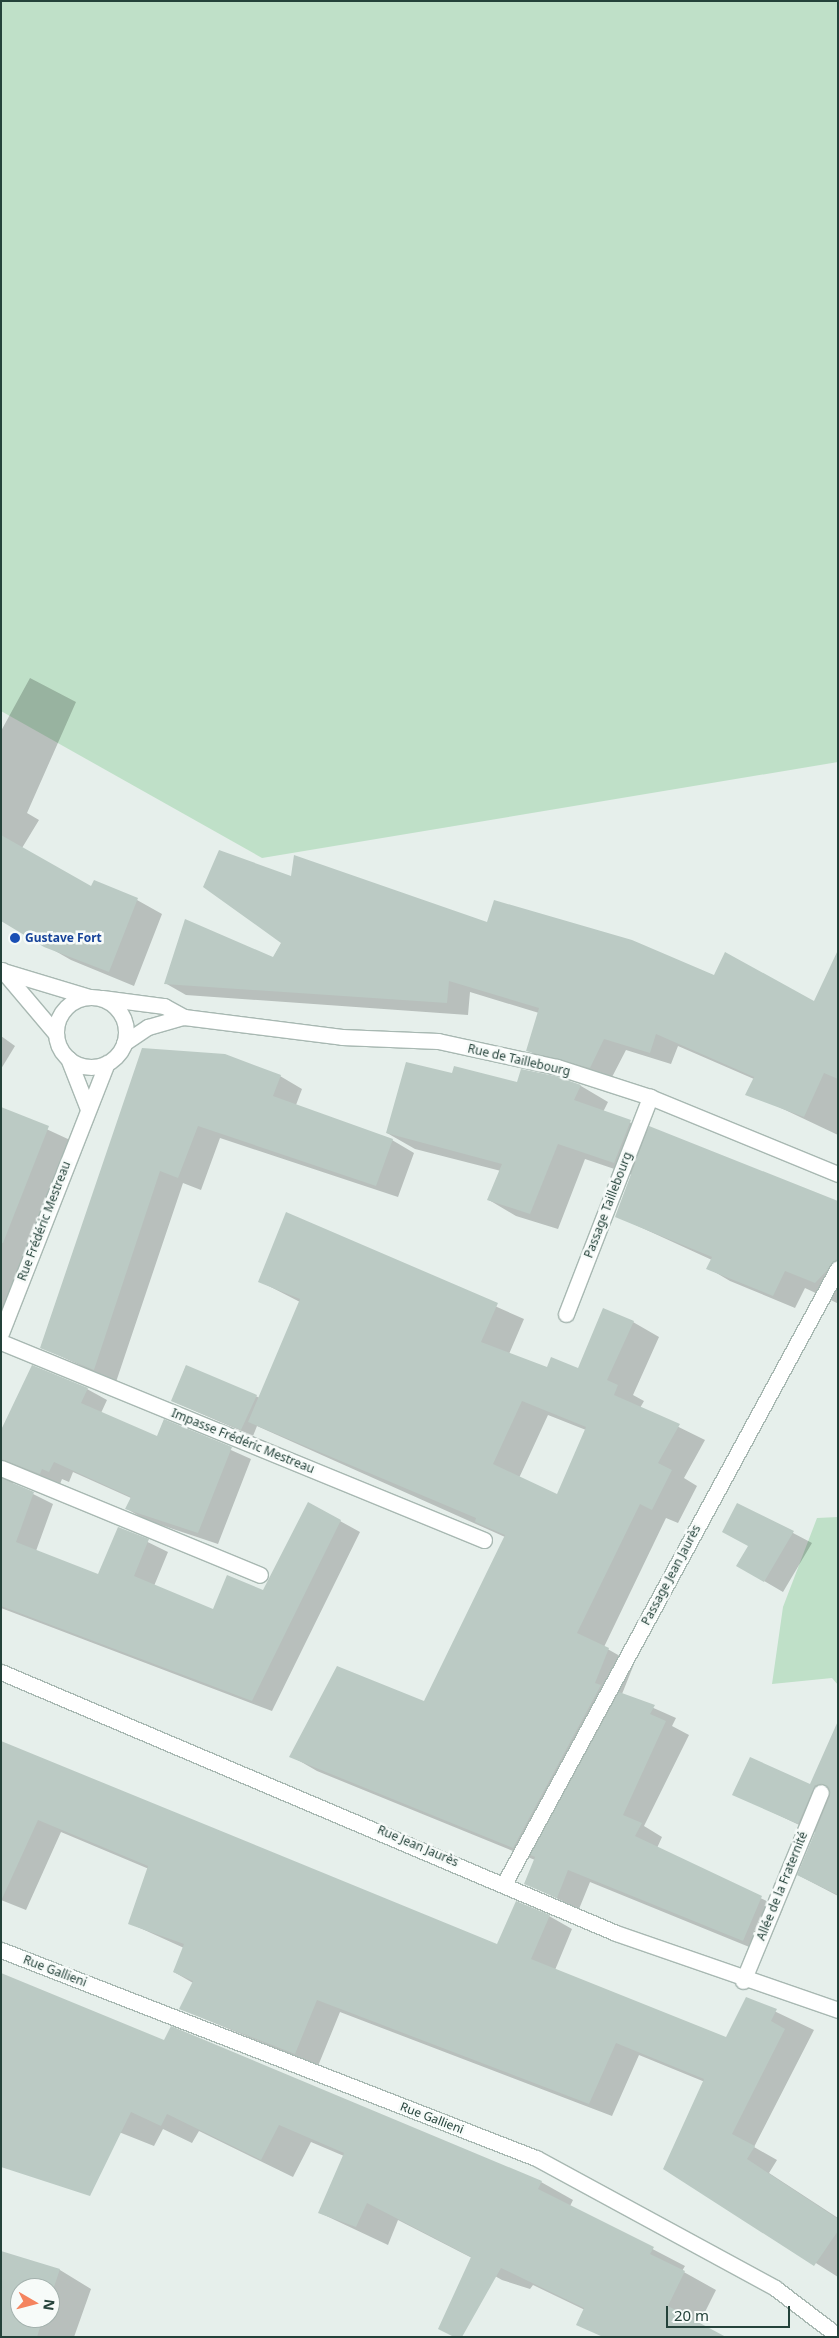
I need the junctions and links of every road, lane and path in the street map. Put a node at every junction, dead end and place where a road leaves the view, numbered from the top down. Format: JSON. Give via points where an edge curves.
{"nodes":[{"id":1,"x":2,"y":970,"type":"edge"},
{"id":2,"x":96,"y":998,"type":"junction"},
{"id":3,"x":184,"y":1016,"type":"junction"},
{"id":4,"x":56,"y":1034,"type":"junction"},
{"id":5,"x":124,"y":1043,"type":"junction"},
{"id":6,"x":68,"y":1058,"type":"junction"},
{"id":7,"x":107,"y":1063,"type":"junction"},
{"id":8,"x":650,"y":1097,"type":"junction"},
{"id":9,"x":88,"y":1109,"type":"junction"},
{"id":10,"x":838,"y":1174,"type":"edge"},
{"id":11,"x":838,"y":1268,"type":"edge"},
{"id":12,"x":566,"y":1314,"type":"dead end"},
{"id":13,"x":1,"y":1333,"type":"edge"},
{"id":14,"x":1,"y":1342,"type":"edge"},
{"id":15,"x":1,"y":1468,"type":"edge"},
{"id":16,"x":484,"y":1540,"type":"dead end"},
{"id":17,"x":260,"y":1575,"type":"dead end"},
{"id":18,"x":1,"y":1672,"type":"edge"},
{"id":19,"x":821,"y":1792,"type":"dead end"},
{"id":20,"x":505,"y":1882,"type":"junction"},
{"id":21,"x":1,"y":1950,"type":"edge"},
{"id":22,"x":743,"y":1981,"type":"junction"},
{"id":23,"x":838,"y":2010,"type":"edge"},
{"id":24,"x":838,"y":2336,"type":"edge"}],
"edges":[{"from":1,"to":2,"type":"street","name":"Rue de Taillebourg"},
{"from":1,"to":4,"type":"street"},
{"from":2,"to":3,"type":"street","name":"Rue de Taillebourg","via":[[164,1006]]},
{"from":2,"to":4,"type":"street","via":[[64,1008]]},
{"from":2,"to":5,"type":"street","via":[[122,1016]]},
{"from":3,"to":5,"type":"street","name":"Rue de Taillebourg","via":[[148,1027]]},
{"from":3,"to":8,"type":"street","name":"Rue de Taillebourg","via":[[342,1037],[438,1040],[556,1067]]},
{"from":4,"to":6,"type":"street"},
{"from":5,"to":7,"type":"street"},
{"from":6,"to":7,"type":"street","via":[[93,1067]]},
{"from":6,"to":9,"type":"street"},
{"from":7,"to":9,"type":"street","name":"Rue Frédéric Mestreau"},
{"from":8,"to":10,"type":"street","name":"Rue de Taillebourg"},
{"from":8,"to":12,"type":"street","name":"Passage Taillebourg"},
{"from":9,"to":13,"type":"street","name":"Rue Frédéric Mestreau"},
{"from":11,"to":20,"type":"street","name":"Passage Jean Jaurès"},
{"from":14,"to":16,"type":"street","name":"Impasse Frédéric Mestreau"},
{"from":15,"to":17,"type":"street"},
{"from":18,"to":20,"type":"street","name":"Rue Jean Jaurès"},
{"from":19,"to":22,"type":"street","name":"Allée de la Fraternité"},
{"from":20,"to":22,"type":"street","name":"Rue Jean Jaurès","via":[[616,1933]]},
{"from":21,"to":24,"type":"street","name":"Rue Gallieni","via":[[536,2158],[774,2288]]},
{"from":22,"to":23,"type":"street","name":"Rue Jean Jaurès"}]}
